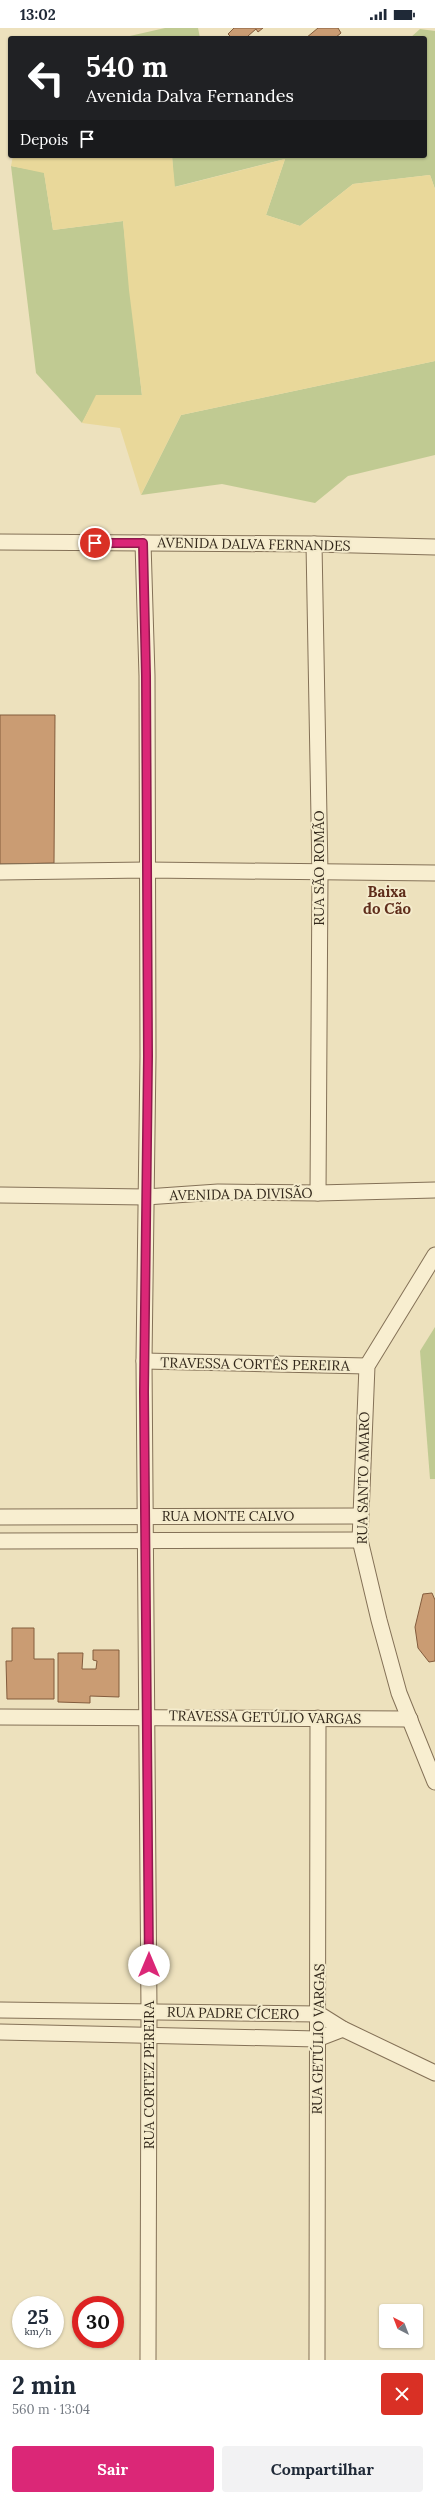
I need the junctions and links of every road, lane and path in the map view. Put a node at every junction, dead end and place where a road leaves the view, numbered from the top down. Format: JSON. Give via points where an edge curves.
{"nodes":[{"id":1,"x":0,"y":542,"type":"edge"},
{"id":2,"x":143,"y":543,"type":"junction"},
{"id":3,"x":314,"y":544,"type":"junction"},
{"id":4,"x":435,"y":548,"type":"edge"},
{"id":5,"x":146,"y":870,"type":"junction"},
{"id":6,"x":0,"y":872,"type":"edge"},
{"id":7,"x":320,"y":873,"type":"junction"},
{"id":8,"x":435,"y":873,"type":"edge"},
{"id":9,"x":435,"y":1190,"type":"edge"},
{"id":10,"x":318,"y":1193,"type":"junction"},
{"id":11,"x":0,"y":1195,"type":"edge"},
{"id":12,"x":146,"y":1197,"type":"junction"},
{"id":13,"x":435,"y":1255,"type":"edge"},
{"id":14,"x":144,"y":1361,"type":"junction"},
{"id":15,"x":367,"y":1366,"type":"junction"},
{"id":16,"x":360,"y":1516,"type":"junction"},
{"id":17,"x":0,"y":1517,"type":"edge"},
{"id":18,"x":144,"y":1517,"type":"junction"},
{"id":19,"x":145,"y":1539,"type":"junction"},
{"id":20,"x":360,"y":1540,"type":"junction"},
{"id":21,"x":0,"y":1541,"type":"edge"},
{"id":22,"x":148,"y":1716,"type":"junction"},
{"id":23,"x":0,"y":1717,"type":"edge"},
{"id":24,"x":318,"y":1718,"type":"junction"},
{"id":25,"x":410,"y":1719,"type":"junction"},
{"id":26,"x":435,"y":1782,"type":"edge"},
{"id":27,"x":0,"y":2010,"type":"edge"},
{"id":28,"x":149,"y":2012,"type":"junction"},
{"id":29,"x":319,"y":2014,"type":"junction"},
{"id":30,"x":343,"y":2029,"type":"junction"},
{"id":31,"x":0,"y":2032,"type":"edge"},
{"id":32,"x":149,"y":2036,"type":"junction"},
{"id":33,"x":317,"y":2039,"type":"junction"},
{"id":34,"x":435,"y":2073,"type":"edge"},
{"id":35,"x":148,"y":2360,"type":"edge"},
{"id":36,"x":317,"y":2360,"type":"edge"}],
"edges":[{"from":1,"to":2,"type":"street","name":"AVENIDA DALVA FERNANDES"},
{"from":2,"to":3,"type":"street","name":"AVENIDA DALVA FERNANDES"},
{"from":2,"to":5,"type":"street","name":"RUA CORTEZ PEREIRA"},
{"from":3,"to":4,"type":"street","name":"AVENIDA DALVA FERNANDES"},
{"from":3,"to":7,"type":"street","name":"RUA SÃO ROMÃO"},
{"from":5,"to":6,"type":"street"},
{"from":5,"to":7,"type":"street"},
{"from":5,"to":12,"type":"street","name":"RUA CORTEZ PEREIRA"},
{"from":7,"to":8,"type":"street"},
{"from":7,"to":10,"type":"street","name":"RUA SÃO ROMÃO"},
{"from":9,"to":10,"type":"street","name":"AVENIDA DA DIVISÃO"},
{"from":10,"to":12,"type":"street","name":"AVENIDA DA DIVISÃO","via":[[218,1192]]},
{"from":11,"to":12,"type":"street","name":"AVENIDA DA DIVISÃO"},
{"from":12,"to":14,"type":"street","name":"RUA CORTEZ PEREIRA"},
{"from":13,"to":15,"type":"street","name":"RUA SANTO AMARO"},
{"from":14,"to":15,"type":"street","name":"TRAVESSA CORTÊS PEREIRA"},
{"from":14,"to":18,"type":"street","name":"RUA CORTEZ PEREIRA"},
{"from":15,"to":16,"type":"street","name":"RUA SANTO AMARO"},
{"from":16,"to":18,"type":"street","name":"RUA MONTE CALVO"},
{"from":16,"to":20,"type":"street","name":"RUA SANTO AMARO"},
{"from":17,"to":18,"type":"street","name":"RUA MONTE CALVO"},
{"from":18,"to":19,"type":"street","name":"RUA CORTEZ PEREIRA"},
{"from":19,"to":20,"type":"street","name":"RUA MONTE CALVO"},
{"from":19,"to":21,"type":"street","name":"RUA MONTE CALVO"},
{"from":19,"to":22,"type":"street","name":"RUA CORTEZ PEREIRA"},
{"from":20,"to":25,"type":"street","name":"RUA SANTO AMARO","via":[[378,1620],[399,1693]]},
{"from":22,"to":23,"type":"street","name":"TRAVESSA GETÚLIO VARGAS"},
{"from":22,"to":24,"type":"street","name":"TRAVESSA GETÚLIO VARGAS"},
{"from":22,"to":28,"type":"street","name":"RUA CORTEZ PEREIRA"},
{"from":24,"to":25,"type":"street","name":"TRAVESSA GETÚLIO VARGAS"},
{"from":24,"to":29,"type":"street","name":"RUA GETÚLIO VARGAS"},
{"from":25,"to":26,"type":"street","name":"RUA SANTO AMARO"},
{"from":27,"to":28,"type":"street","name":"RUA PADRE CÍCERO"},
{"from":28,"to":29,"type":"street","name":"RUA PADRE CÍCERO"},
{"from":28,"to":32,"type":"street","name":"RUA CORTEZ PEREIRA"},
{"from":29,"to":30,"type":"street","name":"RUA PADRE CÍCERO"},
{"from":29,"to":33,"type":"street","name":"RUA GETÚLIO VARGAS"},
{"from":30,"to":33,"type":"street","name":"RUA PADRE CÍCERO"},
{"from":30,"to":34,"type":"street","name":"RUA PADRE CÍCERO"},
{"from":31,"to":32,"type":"street","name":"RUA PADRE CÍCERO"},
{"from":32,"to":33,"type":"street","name":"RUA PADRE CÍCERO"},
{"from":32,"to":35,"type":"street","name":"RUA CORTEZ PEREIRA"},
{"from":33,"to":36,"type":"street","name":"RUA GETÚLIO VARGAS"}]}
